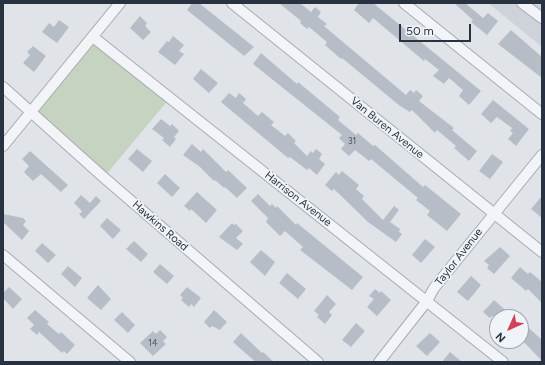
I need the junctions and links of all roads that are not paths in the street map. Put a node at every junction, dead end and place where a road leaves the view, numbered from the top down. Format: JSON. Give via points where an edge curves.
{"nodes":[{"id":1,"x":120,"y":3,"type":"edge"},
{"id":2,"x":232,"y":3,"type":"edge"},
{"id":3,"x":404,"y":3,"type":"edge"},
{"id":4,"x":522,"y":3,"type":"edge"},
{"id":5,"x":542,"y":18,"type":"edge"},
{"id":6,"x":94,"y":37,"type":"junction"},
{"id":7,"x":3,"y":87,"type":"edge"},
{"id":8,"x":30,"y":113,"type":"junction"},
{"id":9,"x":542,"y":114,"type":"edge"},
{"id":10,"x":3,"y":146,"type":"edge"},
{"id":11,"x":542,"y":155,"type":"edge"},
{"id":12,"x":494,"y":213,"type":"junction"},
{"id":13,"x":542,"y":252,"type":"edge"},
{"id":14,"x":3,"y":255,"type":"edge"},
{"id":15,"x":427,"y":301,"type":"junction"},
{"id":16,"x":315,"y":361,"type":"edge"},
{"id":17,"x":130,"y":362,"type":"edge"},
{"id":18,"x":379,"y":362,"type":"edge"},
{"id":19,"x":503,"y":362,"type":"edge"}],
"edges":[{"from":1,"to":6,"type":"street"},
{"from":2,"to":12,"type":"street","name":"Van Buren Avenue"},
{"from":3,"to":9,"type":"street"},
{"from":4,"to":5,"type":"street"},
{"from":6,"to":8,"type":"street"},
{"from":6,"to":15,"type":"street","name":"Harrison Avenue"},
{"from":7,"to":8,"type":"street","name":"Hawkins Road"},
{"from":8,"to":10,"type":"street"},
{"from":8,"to":16,"type":"street","name":"Hawkins Road"},
{"from":11,"to":12,"type":"street","name":"Taylor Avenue"},
{"from":12,"to":13,"type":"street","name":"Van Buren Avenue"},
{"from":12,"to":15,"type":"street","name":"Taylor Avenue","via":[[434,288]]},
{"from":14,"to":17,"type":"street"},
{"from":15,"to":18,"type":"street","name":"Taylor Avenue"},
{"from":15,"to":19,"type":"street","name":"Harrison Avenue"}]}
